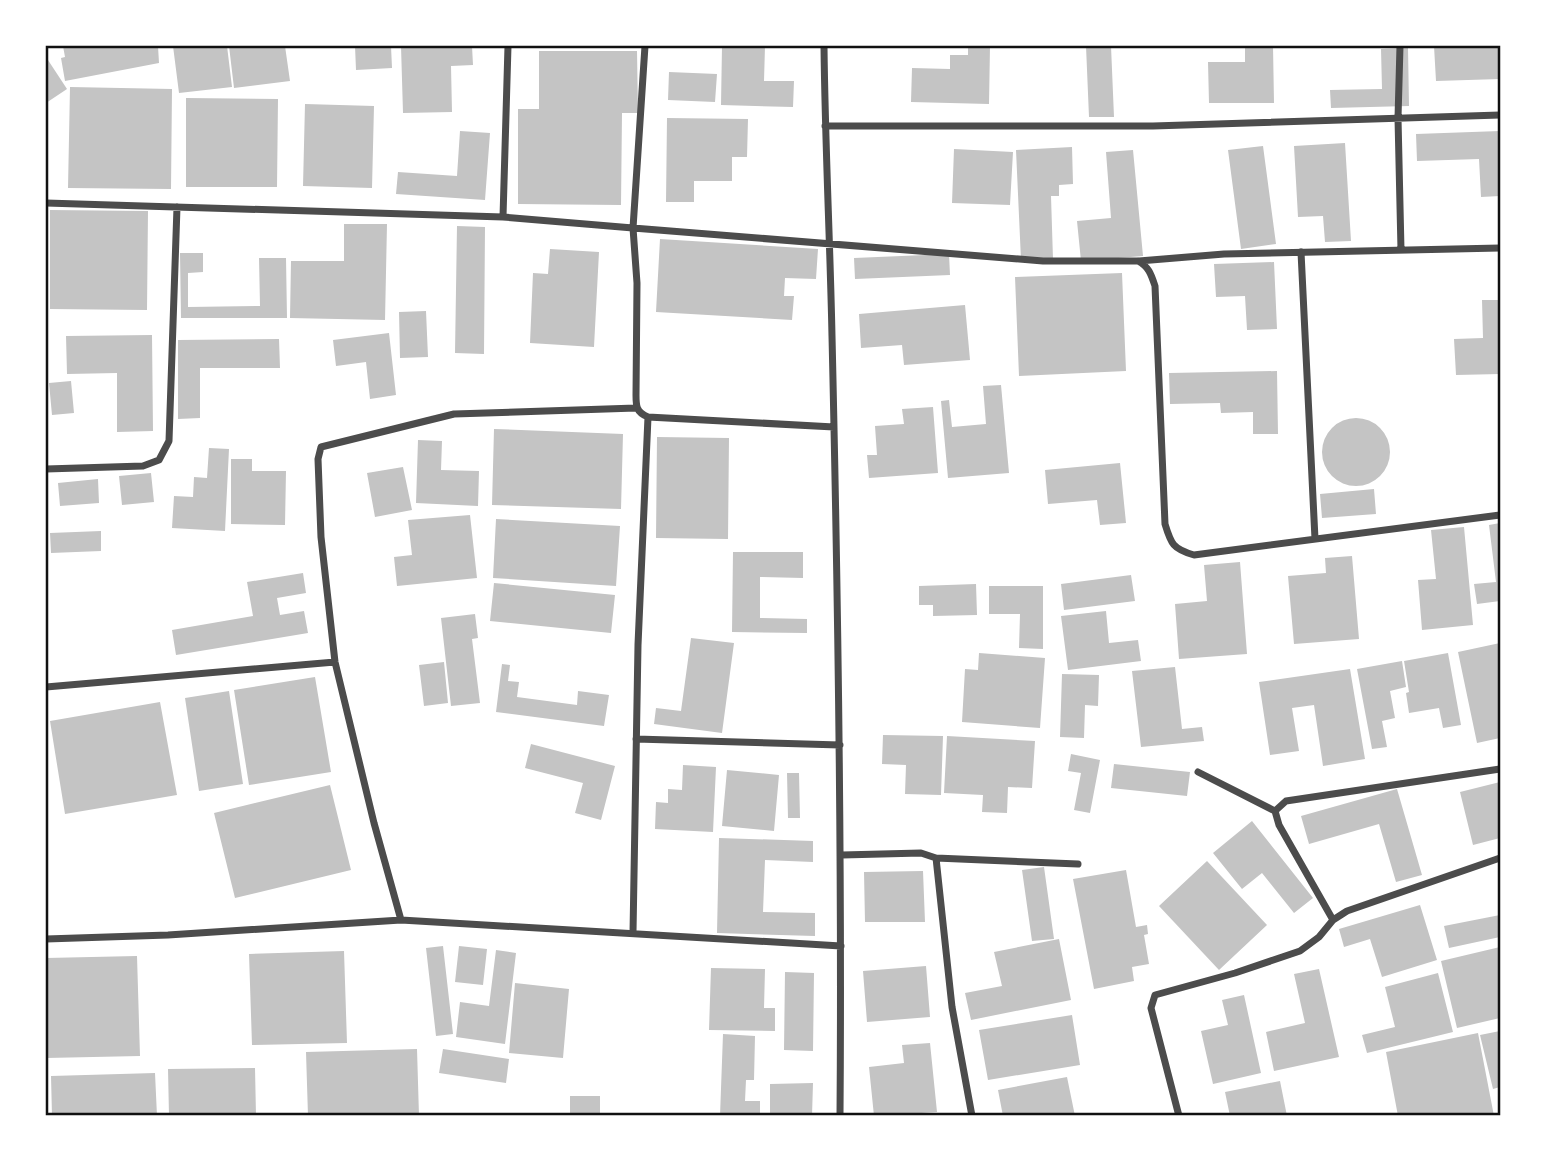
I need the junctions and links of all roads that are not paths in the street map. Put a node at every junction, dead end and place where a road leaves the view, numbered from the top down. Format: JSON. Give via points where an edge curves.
{"nodes":[{"id":1,"x":508,"y":46,"type":"edge"},
{"id":2,"x":645,"y":46,"type":"edge"},
{"id":3,"x":824,"y":46,"type":"edge"},
{"id":4,"x":1400,"y":46,"type":"edge"},
{"id":5,"x":1500,"y":115,"type":"edge"},
{"id":6,"x":1398,"y":118,"type":"junction"},
{"id":7,"x":825,"y":126,"type":"junction"},
{"id":8,"x":46,"y":204,"type":"edge"},
{"id":9,"x":177,"y":207,"type":"junction"},
{"id":10,"x":503,"y":216,"type":"junction"},
{"id":11,"x":633,"y":228,"type":"junction"},
{"id":12,"x":830,"y":243,"type":"junction"},
{"id":13,"x":1500,"y":248,"type":"edge"},
{"id":14,"x":1401,"y":250,"type":"junction"},
{"id":15,"x":1301,"y":252,"type":"junction"},
{"id":16,"x":1138,"y":261,"type":"junction"},
{"id":17,"x":636,"y":408,"type":"junction"},
{"id":18,"x":648,"y":417,"type":"junction"},
{"id":19,"x":834,"y":426,"type":"junction"},
{"id":20,"x":46,"y":469,"type":"edge"},
{"id":21,"x":1500,"y":515,"type":"edge"},
{"id":22,"x":1315,"y":539,"type":"junction"},
{"id":23,"x":335,"y":662,"type":"junction"},
{"id":24,"x":46,"y":687,"type":"edge"},
{"id":25,"x":636,"y":739,"type":"junction"},
{"id":26,"x":840,"y":745,"type":"junction"},
{"id":27,"x":1500,"y":769,"type":"edge"},
{"id":28,"x":1198,"y":772,"type":"dead end"},
{"id":29,"x":1275,"y":811,"type":"junction"},
{"id":30,"x":842,"y":855,"type":"junction"},
{"id":31,"x":936,"y":858,"type":"junction"},
{"id":32,"x":1500,"y":858,"type":"edge"},
{"id":33,"x":1078,"y":864,"type":"dead end"},
{"id":34,"x":401,"y":920,"type":"junction"},
{"id":35,"x":1333,"y":920,"type":"junction"},
{"id":36,"x":633,"y":933,"type":"junction"},
{"id":37,"x":46,"y":939,"type":"edge"},
{"id":38,"x":841,"y":946,"type":"junction"},
{"id":39,"x":840,"y":1115,"type":"edge"},
{"id":40,"x":972,"y":1115,"type":"edge"},
{"id":41,"x":1178,"y":1115,"type":"edge"}],
"edges":[{"from":1,"to":10,"type":"street"},
{"from":2,"to":11,"type":"street"},
{"from":3,"to":7,"type":"street"},
{"from":4,"to":6,"type":"street"},
{"from":5,"to":6,"type":"street"},
{"from":6,"to":7,"type":"street","via":[[1153,126]]},
{"from":6,"to":14,"type":"street"},
{"from":7,"to":12,"type":"street"},
{"from":8,"to":9,"type":"street"},
{"from":9,"to":10,"type":"street"},
{"from":9,"to":20,"type":"street","via":[[169,441],[159,460],[143,466]]},
{"from":10,"to":11,"type":"street"},
{"from":11,"to":12,"type":"street"},
{"from":11,"to":17,"type":"street"},
{"from":12,"to":16,"type":"street","via":[[1043,261]]},
{"from":12,"to":19,"type":"street"},
{"from":13,"to":14,"type":"street"},
{"from":14,"to":15,"type":"street"},
{"from":15,"to":16,"type":"street"},
{"from":15,"to":22,"type":"street"},
{"from":16,"to":22,"type":"street","via":[[1151,273],[1155,286],[1165,524],[1171,541],[1178,551],[1194,555]]},
{"from":17,"to":18,"type":"street"},
{"from":17,"to":23,"type":"street","via":[[454,414],[321,447],[321,537]]},
{"from":18,"to":19,"type":"street"},
{"from":18,"to":25,"type":"street"},
{"from":19,"to":26,"type":"street"},
{"from":21,"to":22,"type":"street"},
{"from":23,"to":24,"type":"street"},
{"from":23,"to":34,"type":"street"},
{"from":25,"to":26,"type":"street"},
{"from":25,"to":36,"type":"street"},
{"from":26,"to":30,"type":"street"},
{"from":27,"to":29,"type":"street","via":[[1286,801]]},
{"from":28,"to":29,"type":"street"},
{"from":29,"to":35,"type":"street"},
{"from":30,"to":31,"type":"street","via":[[921,853]]},
{"from":30,"to":38,"type":"street"},
{"from":31,"to":33,"type":"street"},
{"from":31,"to":40,"type":"street","via":[[952,1007]]},
{"from":32,"to":35,"type":"street","via":[[1347,911]]},
{"from":34,"to":36,"type":"street"},
{"from":34,"to":37,"type":"street"},
{"from":35,"to":41,"type":"street","via":[[1300,951],[1155,995],[1151,1008]]},
{"from":36,"to":38,"type":"street"},
{"from":38,"to":39,"type":"street"}]}
